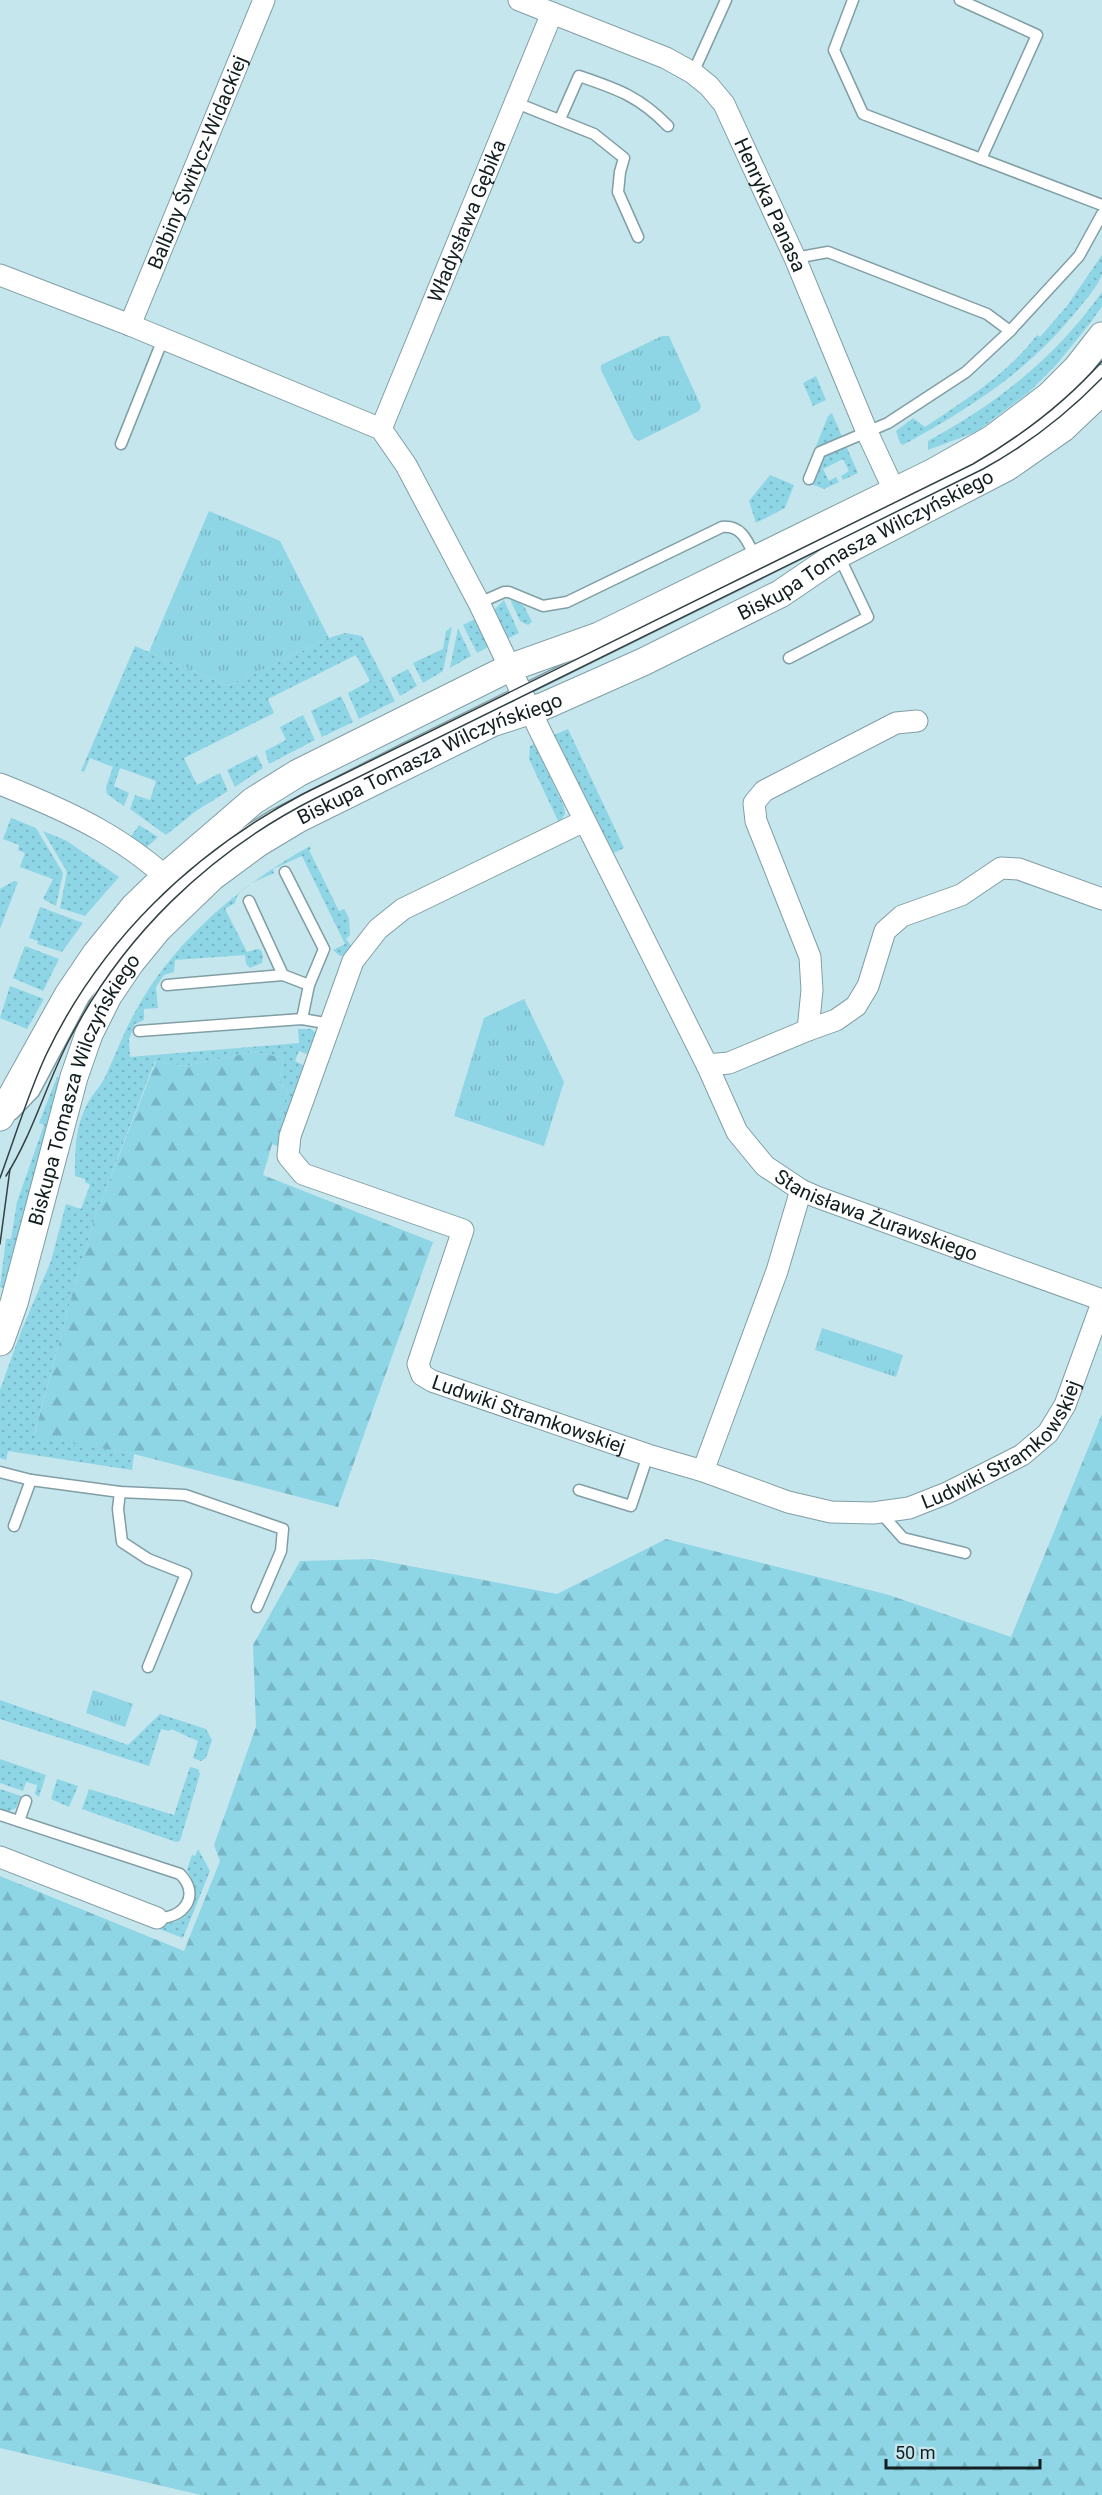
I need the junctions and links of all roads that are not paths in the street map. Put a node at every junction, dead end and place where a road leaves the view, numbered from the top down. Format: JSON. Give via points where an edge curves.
{"nodes":[{"id":1,"x":264,"y":0,"type":"edge"},
{"id":2,"x":519,"y":0,"type":"edge"},
{"id":3,"x":726,"y":0,"type":"edge"},
{"id":4,"x":853,"y":0,"type":"edge"},
{"id":5,"x":960,"y":0,"type":"edge"},
{"id":6,"x":552,"y":13,"type":"junction"},
{"id":7,"x":693,"y":73,"type":"junction"},
{"id":8,"x":514,"y":102,"type":"junction"},
{"id":9,"x":560,"y":119,"type":"junction"},
{"id":10,"x":668,"y":126,"type":"dead end"},
{"id":11,"x":981,"y":159,"type":"junction"},
{"id":12,"x":1102,"y":205,"type":"edge"},
{"id":13,"x":1102,"y":214,"type":"edge"},
{"id":14,"x":638,"y":237,"type":"dead end"},
{"id":15,"x":795,"y":258,"type":"junction"},
{"id":16,"x":0,"y":275,"type":"edge"},
{"id":17,"x":130,"y":325,"type":"junction"},
{"id":18,"x":1010,"y":332,"type":"junction"},
{"id":19,"x":1102,"y":336,"type":"edge"},
{"id":20,"x":163,"y":339,"type":"junction"},
{"id":21,"x":1102,"y":370,"type":"edge"},
{"id":22,"x":1102,"y":391,"type":"edge"},
{"id":23,"x":381,"y":429,"type":"junction"},
{"id":24,"x":867,"y":432,"type":"junction"},
{"id":25,"x":121,"y":444,"type":"dead end"},
{"id":26,"x":808,"y":479,"type":"dead end"},
{"id":27,"x":901,"y":505,"type":"junction"},
{"id":28,"x":832,"y":539,"type":"junction"},
{"id":29,"x":756,"y":560,"type":"junction"},
{"id":30,"x":479,"y":603,"type":"junction"},
{"id":31,"x":789,"y":658,"type":"dead end"},
{"id":32,"x":520,"y":691,"type":"junction"},
{"id":33,"x":917,"y":722,"type":"dead end"},
{"id":34,"x":0,"y":784,"type":"edge"},
{"id":35,"x":584,"y":821,"type":"junction"},
{"id":36,"x":285,"y":872,"type":"dead end"},
{"id":37,"x":177,"y":887,"type":"junction"},
{"id":38,"x":1102,"y":899,"type":"edge"},
{"id":39,"x":249,"y":901,"type":"dead end"},
{"id":40,"x":107,"y":964,"type":"junction"},
{"id":41,"x":283,"y":975,"type":"junction"},
{"id":42,"x":167,"y":985,"type":"dead end"},
{"id":43,"x":309,"y":985,"type":"junction"},
{"id":44,"x":302,"y":1019,"type":"junction"},
{"id":45,"x":330,"y":1024,"type":"junction"},
{"id":46,"x":808,"y":1030,"type":"junction"},
{"id":47,"x":140,"y":1031,"type":"dead end"},
{"id":48,"x":89,"y":1034,"type":"junction"},
{"id":49,"x":708,"y":1065,"type":"junction"},
{"id":50,"x":8,"y":1085,"type":"edge"},
{"id":51,"x":0,"y":1117,"type":"edge"},
{"id":52,"x":0,"y":1127,"type":"edge"},
{"id":53,"x":801,"y":1190,"type":"junction"},
{"id":54,"x":1102,"y":1302,"type":"edge"},
{"id":55,"x":0,"y":1342,"type":"edge"},
{"id":56,"x":648,"y":1455,"type":"junction"},
{"id":57,"x":703,"y":1471,"type":"junction"},
{"id":58,"x":0,"y":1472,"type":"edge"},
{"id":59,"x":31,"y":1480,"type":"junction"},
{"id":60,"x":579,"y":1490,"type":"dead end"},
{"id":61,"x":120,"y":1492,"type":"junction"},
{"id":62,"x":880,"y":1512,"type":"junction"},
{"id":63,"x":14,"y":1526,"type":"dead end"},
{"id":64,"x":965,"y":1553,"type":"dead end"},
{"id":65,"x":257,"y":1607,"type":"dead end"},
{"id":66,"x":148,"y":1667,"type":"dead end"},
{"id":67,"x":26,"y":1801,"type":"dead end"},
{"id":68,"x":0,"y":1815,"type":"edge"},
{"id":69,"x":20,"y":1821,"type":"junction"},
{"id":70,"x":0,"y":1857,"type":"edge"},
{"id":71,"x":157,"y":1918,"type":"joint"}],
"edges":[{"from":1,"to":17,"type":"street","name":"Balbiny Świtycz-Widackiej"},
{"from":2,"to":6,"type":"street","name":"Henryka Panasa"},
{"from":3,"to":7,"type":"lane"},
{"from":4,"to":11,"type":"lane","via":[[834,50],[863,114]]},
{"from":5,"to":11,"type":"lane","via":[[1037,35]]},
{"from":6,"to":7,"type":"street","name":"Henryka Panasa","via":[[666,58]]},
{"from":6,"to":8,"type":"street","name":"Władysława Gębika"},
{"from":7,"to":15,"type":"street","name":"Henryka Panasa","via":[[724,104]]},
{"from":8,"to":9,"type":"lane"},
{"from":8,"to":23,"type":"street","name":"Władysława Gębika"},
{"from":9,"to":10,"type":"lane","via":[[579,76],[624,92],[651,108]]},
{"from":9,"to":14,"type":"lane","via":[[594,134],[624,158],[618,192]]},
{"from":11,"to":12,"type":"lane"},
{"from":13,"to":18,"type":"lane","via":[[1079,256]]},
{"from":15,"to":18,"type":"lane","via":[[828,252],[987,314]]},
{"from":15,"to":24,"type":"street","name":"Henryka Panasa"},
{"from":16,"to":17,"type":"street"},
{"from":17,"to":20,"type":"street"},
{"from":18,"to":24,"type":"lane","via":[[966,372],[905,413]]},
{"from":19,"to":27,"type":"street","name":"Biskupa Tomasza Wilczyńskiego","via":[[1049,396]]},
{"from":20,"to":23,"type":"street"},
{"from":20,"to":25,"type":"lane"},
{"from":21,"to":27,"type":"lane","via":[[1056,414],[997,456]]},
{"from":22,"to":27,"type":"street","name":"Biskupa Tomasza Wilczyńskiego","via":[[1063,428],[1007,467]]},
{"from":23,"to":30,"type":"street","via":[[406,465]]},
{"from":24,"to":26,"type":"lane","via":[[820,452]]},
{"from":24,"to":27,"type":"street","name":"Henryka Panasa"},
{"from":27,"to":28,"type":"street","name":"Biskupa Tomasza Wilczyńskiego"},
{"from":28,"to":29,"type":"street","name":"Biskupa Tomasza Wilczyńskiego"},
{"from":28,"to":31,"type":"lane","via":[[868,617]]},
{"from":28,"to":32,"type":"street","name":"Biskupa Tomasza Wilczyńskiego","via":[[780,594],[643,662]]},
{"from":29,"to":30,"type":"lane","via":[[742,532],[722,527],[555,606],[543,606],[509,592]]},
{"from":29,"to":32,"type":"street","name":"Biskupa Tomasza Wilczyńskiego","via":[[599,636]]},
{"from":30,"to":32,"type":"street"},
{"from":32,"to":35,"type":"street","name":"Stanisława Żurawskiego"},
{"from":32,"to":37,"type":"street","name":"Biskupa Tomasza Wilczyńskiego","via":[[492,723],[298,819]]},
{"from":32,"to":37,"type":"street","name":"Biskupa Tomasza Wilczyńskiego","via":[[298,773],[253,801]]},
{"from":33,"to":46,"type":"street","via":[[896,723],[764,791],[754,803],[756,821],[810,957]]},
{"from":34,"to":37,"type":"street","via":[[62,808],[102,829]]},
{"from":35,"to":45,"type":"street","name":"Ludwiki Stramkowskiej","via":[[403,909],[378,929],[353,961]]},
{"from":35,"to":49,"type":"street","name":"Stanisława Żurawskiego"},
{"from":36,"to":43,"type":"lane","via":[[324,949]]},
{"from":37,"to":40,"type":"lane"},
{"from":37,"to":48,"type":"street","name":"Biskupa Tomasza Wilczyńskiego","via":[[158,929],[108,996]]},
{"from":37,"to":50,"type":"street","name":"Biskupa Tomasza Wilczyńskiego","via":[[134,907],[94,955]]},
{"from":38,"to":46,"type":"street","via":[[1018,868],[1002,868],[961,894],[902,916],[885,931],[868,986],[856,1006],[836,1020]]},
{"from":39,"to":41,"type":"lane"},
{"from":40,"to":48,"type":"lane"},
{"from":40,"to":52,"type":"lane","via":[[34,1092]]},
{"from":41,"to":42,"type":"lane"},
{"from":41,"to":43,"type":"lane"},
{"from":43,"to":44,"type":"lane"},
{"from":44,"to":45,"type":"lane"},
{"from":44,"to":47,"type":"lane"},
{"from":45,"to":56,"type":"street","name":"Ludwiki Stramkowskiej","via":[[290,1136],[288,1156],[303,1174],[463,1230],[418,1364],[422,1375]]},
{"from":46,"to":49,"type":"street","via":[[729,1063]]},
{"from":48,"to":55,"type":"street","name":"Biskupa Tomasza Wilczyńskiego"},
{"from":49,"to":53,"type":"street","name":"Stanisława Żurawskiego","via":[[736,1132],[765,1166]]},
{"from":50,"to":51,"type":"street","name":"Biskupa Tomasza Wilczyńskiego"},
{"from":53,"to":54,"type":"street","name":"Stanisława Żurawskiego"},
{"from":53,"to":57,"type":"street","via":[[777,1271]]},
{"from":54,"to":62,"type":"street","name":"Ludwiki Stramkowskiej","via":[[1065,1405],[1048,1433],[1022,1455],[947,1493],[909,1508]]},
{"from":56,"to":57,"type":"street","name":"Ludwiki Stramkowskiej"},
{"from":56,"to":60,"type":"lane","via":[[631,1506]]},
{"from":57,"to":62,"type":"street","name":"Ludwiki Stramkowskiej","via":[[788,1502],[831,1512]]},
{"from":58,"to":59,"type":"lane"},
{"from":59,"to":61,"type":"lane"},
{"from":59,"to":63,"type":"lane"},
{"from":61,"to":65,"type":"lane","via":[[185,1495],[283,1529],[281,1551]]},
{"from":61,"to":66,"type":"lane","via":[[122,1542],[148,1559],[186,1574]]},
{"from":62,"to":64,"type":"lane","via":[[903,1538]]},
{"from":67,"to":69,"type":"lane"},
{"from":68,"to":69,"type":"lane"},
{"from":69,"to":71,"type":"lane","via":[[180,1874],[189,1888],[181,1913]]},
{"from":70,"to":71,"type":"street"}]}
